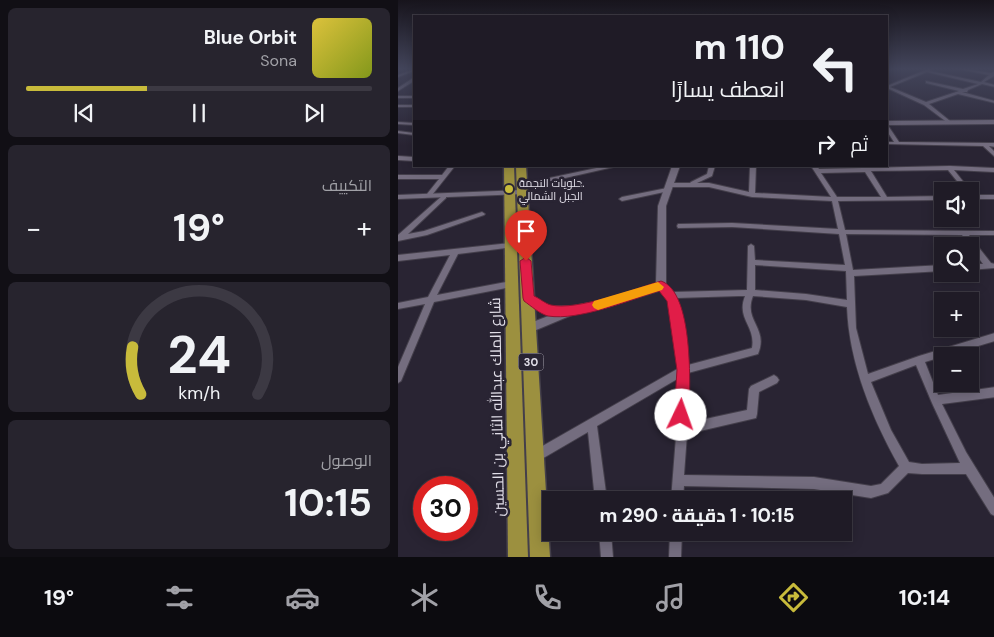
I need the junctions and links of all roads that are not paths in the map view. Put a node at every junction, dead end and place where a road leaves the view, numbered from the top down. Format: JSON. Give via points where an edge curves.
{"nodes":[{"id":1,"x":903,"y":94,"type":"edge"},
{"id":2,"x":957,"y":94,"type":"edge"},
{"id":3,"x":964,"y":94,"type":"edge"},
{"id":4,"x":398,"y":97,"type":"edge"},
{"id":5,"x":413,"y":97,"type":"edge"},
{"id":6,"x":994,"y":102,"type":"edge"},
{"id":7,"x":926,"y":104,"type":"junction"},
{"id":8,"x":398,"y":106,"type":"edge"},
{"id":9,"x":413,"y":106,"type":"edge"},
{"id":10,"x":948,"y":122,"type":"junction"},
{"id":11,"x":994,"y":122,"type":"edge"},
{"id":12,"x":888,"y":123,"type":"edge"},
{"id":13,"x":398,"y":124,"type":"edge"},
{"id":14,"x":413,"y":124,"type":"edge"},
{"id":15,"x":888,"y":130,"type":"edge"},
{"id":16,"x":398,"y":132,"type":"edge"},
{"id":17,"x":413,"y":134,"type":"edge"},
{"id":18,"x":888,"y":143,"type":"edge"},
{"id":19,"x":897,"y":143,"type":"junction"},
{"id":20,"x":985,"y":144,"type":"junction"},
{"id":21,"x":994,"y":145,"type":"edge"},
{"id":22,"x":994,"y":156,"type":"edge"},
{"id":23,"x":398,"y":158,"type":"edge"},
{"id":24,"x":413,"y":159,"type":"edge"},
{"id":25,"x":451,"y":167,"type":"edge"},
{"id":26,"x":509,"y":167,"type":"edge"},
{"id":27,"x":520,"y":167,"type":"edge"},
{"id":28,"x":611,"y":167,"type":"edge"},
{"id":29,"x":676,"y":167,"type":"edge"},
{"id":30,"x":712,"y":167,"type":"edge"},
{"id":31,"x":753,"y":167,"type":"edge"},
{"id":32,"x":950,"y":168,"type":"junction"},
{"id":33,"x":816,"y":169,"type":"edge"},
{"id":34,"x":867,"y":170,"type":"junction"},
{"id":35,"x":994,"y":170,"type":"edge"},
{"id":36,"x":398,"y":177,"type":"edge"},
{"id":37,"x":442,"y":177,"type":"junction"},
{"id":38,"x":961,"y":182,"type":"edge"},
{"id":39,"x":690,"y":185,"type":"junction"},
{"id":40,"x":669,"y":187,"type":"junction"},
{"id":41,"x":516,"y":192,"type":"junction"},
{"id":42,"x":430,"y":194,"type":"junction"},
{"id":43,"x":752,"y":196,"type":"junction"},
{"id":44,"x":979,"y":196,"type":"edge"},
{"id":45,"x":402,"y":197,"type":"edge"},
{"id":46,"x":444,"y":197,"type":"junction"},
{"id":47,"x":994,"y":197,"type":"edge"},
{"id":48,"x":934,"y":198,"type":"edge"},
{"id":49,"x":622,"y":199,"type":"dead end"},
{"id":50,"x":835,"y":199,"type":"junction"},
{"id":51,"x":886,"y":199,"type":"junction"},
{"id":52,"x":482,"y":214,"type":"dead end"},
{"id":53,"x":680,"y":226,"type":"dead end"},
{"id":54,"x":408,"y":229,"type":"junction"},
{"id":55,"x":398,"y":230,"type":"edge"},
{"id":56,"x":842,"y":232,"type":"junction"},
{"id":57,"x":964,"y":233,"type":"junction"},
{"id":58,"x":994,"y":233,"type":"edge"},
{"id":59,"x":398,"y":238,"type":"edge"},
{"id":60,"x":511,"y":245,"type":"junction"},
{"id":61,"x":751,"y":246,"type":"dead end"},
{"id":62,"x":455,"y":252,"type":"junction"},
{"id":63,"x":398,"y":258,"type":"edge"},
{"id":64,"x":751,"y":262,"type":"junction"},
{"id":65,"x":992,"y":266,"type":"edge"},
{"id":66,"x":979,"y":267,"type":"edge"},
{"id":67,"x":934,"y":268,"type":"edge"},
{"id":68,"x":849,"y":271,"type":"junction"},
{"id":69,"x":511,"y":284,"type":"junction"},
{"id":70,"x":661,"y":286,"type":"junction"},
{"id":71,"x":751,"y":292,"type":"junction"},
{"id":72,"x":671,"y":295,"type":"junction"},
{"id":73,"x":528,"y":298,"type":"junction"},
{"id":74,"x":431,"y":299,"type":"junction"},
{"id":75,"x":851,"y":304,"type":"junction"},
{"id":76,"x":398,"y":306,"type":"edge"},
{"id":77,"x":576,"y":310,"type":"junction"},
{"id":78,"x":530,"y":328,"type":"junction"},
{"id":79,"x":994,"y":337,"type":"edge"},
{"id":80,"x":919,"y":360,"type":"junction"},
{"id":81,"x":684,"y":370,"type":"junction"},
{"id":82,"x":398,"y":378,"type":"edge"},
{"id":83,"x":774,"y":380,"type":"dead end"},
{"id":84,"x":865,"y":380,"type":"junction"},
{"id":85,"x":994,"y":392,"type":"edge"},
{"id":86,"x":935,"y":400,"type":"junction"},
{"id":87,"x":592,"y":425,"type":"junction"},
{"id":88,"x":681,"y":430,"type":"junction"},
{"id":89,"x":536,"y":456,"type":"junction"},
{"id":90,"x":906,"y":467,"type":"junction"},
{"id":91,"x":967,"y":468,"type":"junction"},
{"id":92,"x":678,"y":480,"type":"junction"},
{"id":93,"x":600,"y":491,"type":"edge"},
{"id":94,"x":677,"y":491,"type":"edge"},
{"id":95,"x":994,"y":507,"type":"edge"},
{"id":96,"x":605,"y":541,"type":"edge"},
{"id":97,"x":676,"y":541,"type":"edge"},
{"id":98,"x":518,"y":557,"type":"edge"},
{"id":99,"x":540,"y":557,"type":"edge"},
{"id":100,"x":607,"y":557,"type":"edge"},
{"id":101,"x":675,"y":557,"type":"edge"}],
"edges":[{"from":1,"to":7,"type":"street"},
{"from":2,"to":7,"type":"street"},
{"from":3,"to":6,"type":"street"},
{"from":4,"to":5,"type":"street"},
{"from":7,"to":10,"type":"street"},
{"from":8,"to":9,"type":"street"},
{"from":10,"to":11,"type":"street"},
{"from":10,"to":12,"type":"street"},
{"from":13,"to":14,"type":"street"},
{"from":15,"to":19,"type":"street"},
{"from":16,"to":17,"type":"street"},
{"from":18,"to":19,"type":"street"},
{"from":19,"to":20,"type":"street"},
{"from":20,"to":21,"type":"street"},
{"from":20,"to":22,"type":"street"},
{"from":23,"to":24,"type":"street"},
{"from":25,"to":37,"type":"street"},
{"from":26,"to":41,"type":"main road","name":"شارع الملك عبدالله الثاني بن الحسين","number":"30"},
{"from":27,"to":41,"type":"main road","name":"شارع الملك عبدالله الثاني بن الحسين","number":"30"},
{"from":28,"to":41,"type":"street"},
{"from":29,"to":40,"type":"street"},
{"from":30,"to":39,"type":"street","via":[[710,175]]},
{"from":31,"to":43,"type":"street"},
{"from":32,"to":34,"type":"street"},
{"from":32,"to":35,"type":"street"},
{"from":32,"to":38,"type":"street"},
{"from":33,"to":34,"type":"street"},
{"from":33,"to":50,"type":"street"},
{"from":34,"to":51,"type":"street"},
{"from":36,"to":37,"type":"street"},
{"from":37,"to":42,"type":"street"},
{"from":39,"to":40,"type":"street"},
{"from":39,"to":43,"type":"street","via":[[709,185]]},
{"from":40,"to":49,"type":"street"},
{"from":40,"to":70,"type":"street","via":[[662,206]]},
{"from":41,"to":42,"type":"street"},
{"from":41,"to":46,"type":"street"},
{"from":41,"to":60,"type":"main road","name":"شارع الملك عبدالله الثاني بن الحسين","number":"30"},
{"from":41,"to":73,"type":"main road","name":"شارع الملك عبدالله الثاني بن الحسين","number":"30"},
{"from":42,"to":45,"type":"street"},
{"from":43,"to":50,"type":"street"},
{"from":44,"to":47,"type":"street"},
{"from":45,"to":46,"type":"street"},
{"from":46,"to":54,"type":"street"},
{"from":48,"to":51,"type":"street"},
{"from":50,"to":51,"type":"street"},
{"from":50,"to":56,"type":"street"},
{"from":52,"to":59,"type":"street","via":[[425,233]]},
{"from":53,"to":56,"type":"street","via":[[739,225]]},
{"from":54,"to":55,"type":"street"},
{"from":54,"to":59,"type":"street"},
{"from":56,"to":57,"type":"street"},
{"from":56,"to":68,"type":"street"},
{"from":57,"to":58,"type":"street"},
{"from":57,"to":65,"type":"street"},
{"from":60,"to":62,"type":"street"},
{"from":60,"to":69,"type":"main road","name":"شارع الملك عبدالله الثاني بن الحسين","number":"30"},
{"from":61,"to":64,"type":"street"},
{"from":62,"to":63,"type":"street"},
{"from":62,"to":74,"type":"street"},
{"from":64,"to":68,"type":"street"},
{"from":64,"to":71,"type":"street"},
{"from":65,"to":66,"type":"street"},
{"from":67,"to":68,"type":"street"},
{"from":68,"to":75,"type":"street"},
{"from":69,"to":74,"type":"street"},
{"from":69,"to":98,"type":"main road","name":"شارع الملك عبدالله الثاني بن الحسين","number":"30"},
{"from":70,"to":72,"type":"street"},
{"from":70,"to":77,"type":"street"},
{"from":71,"to":72,"type":"street"},
{"from":71,"to":75,"type":"street","via":[[809,295]]},
{"from":71,"to":81,"type":"street","via":[[746,305],[756,331],[754,351]]},
{"from":72,"to":81,"type":"street"},
{"from":73,"to":77,"type":"street","via":[[549,311]]},
{"from":73,"to":78,"type":"main road","name":"شارع الملك عبدالله الثاني بن الحسين","number":"30"},
{"from":74,"to":76,"type":"street"},
{"from":74,"to":82,"type":"street"},
{"from":75,"to":84,"type":"street","via":[[852,328]]},
{"from":77,"to":78,"type":"street"},
{"from":78,"to":89,"type":"main road","name":"شارع الملك عبدالله الثاني بن الحسين","number":"30"},
{"from":79,"to":80,"type":"street"},
{"from":80,"to":84,"type":"street"},
{"from":80,"to":86,"type":"street"},
{"from":81,"to":87,"type":"street"},
{"from":81,"to":88,"type":"street"},
{"from":83,"to":88,"type":"street","via":[[754,389],[752,414]]},
{"from":84,"to":90,"type":"street","via":[[887,434]]},
{"from":85,"to":86,"type":"street"},
{"from":86,"to":91,"type":"street"},
{"from":87,"to":89,"type":"street"},
{"from":87,"to":93,"type":"street"},
{"from":88,"to":92,"type":"street"},
{"from":89,"to":99,"type":"main road","name":"شارع الملك عبدالله الثاني بن الحسين","number":"30"},
{"from":90,"to":91,"type":"street"},
{"from":90,"to":92,"type":"street","via":[[884,489],[871,492],[814,483]]},
{"from":91,"to":95,"type":"street"},
{"from":92,"to":94,"type":"street"},
{"from":96,"to":100,"type":"street"},
{"from":97,"to":101,"type":"street"}]}
